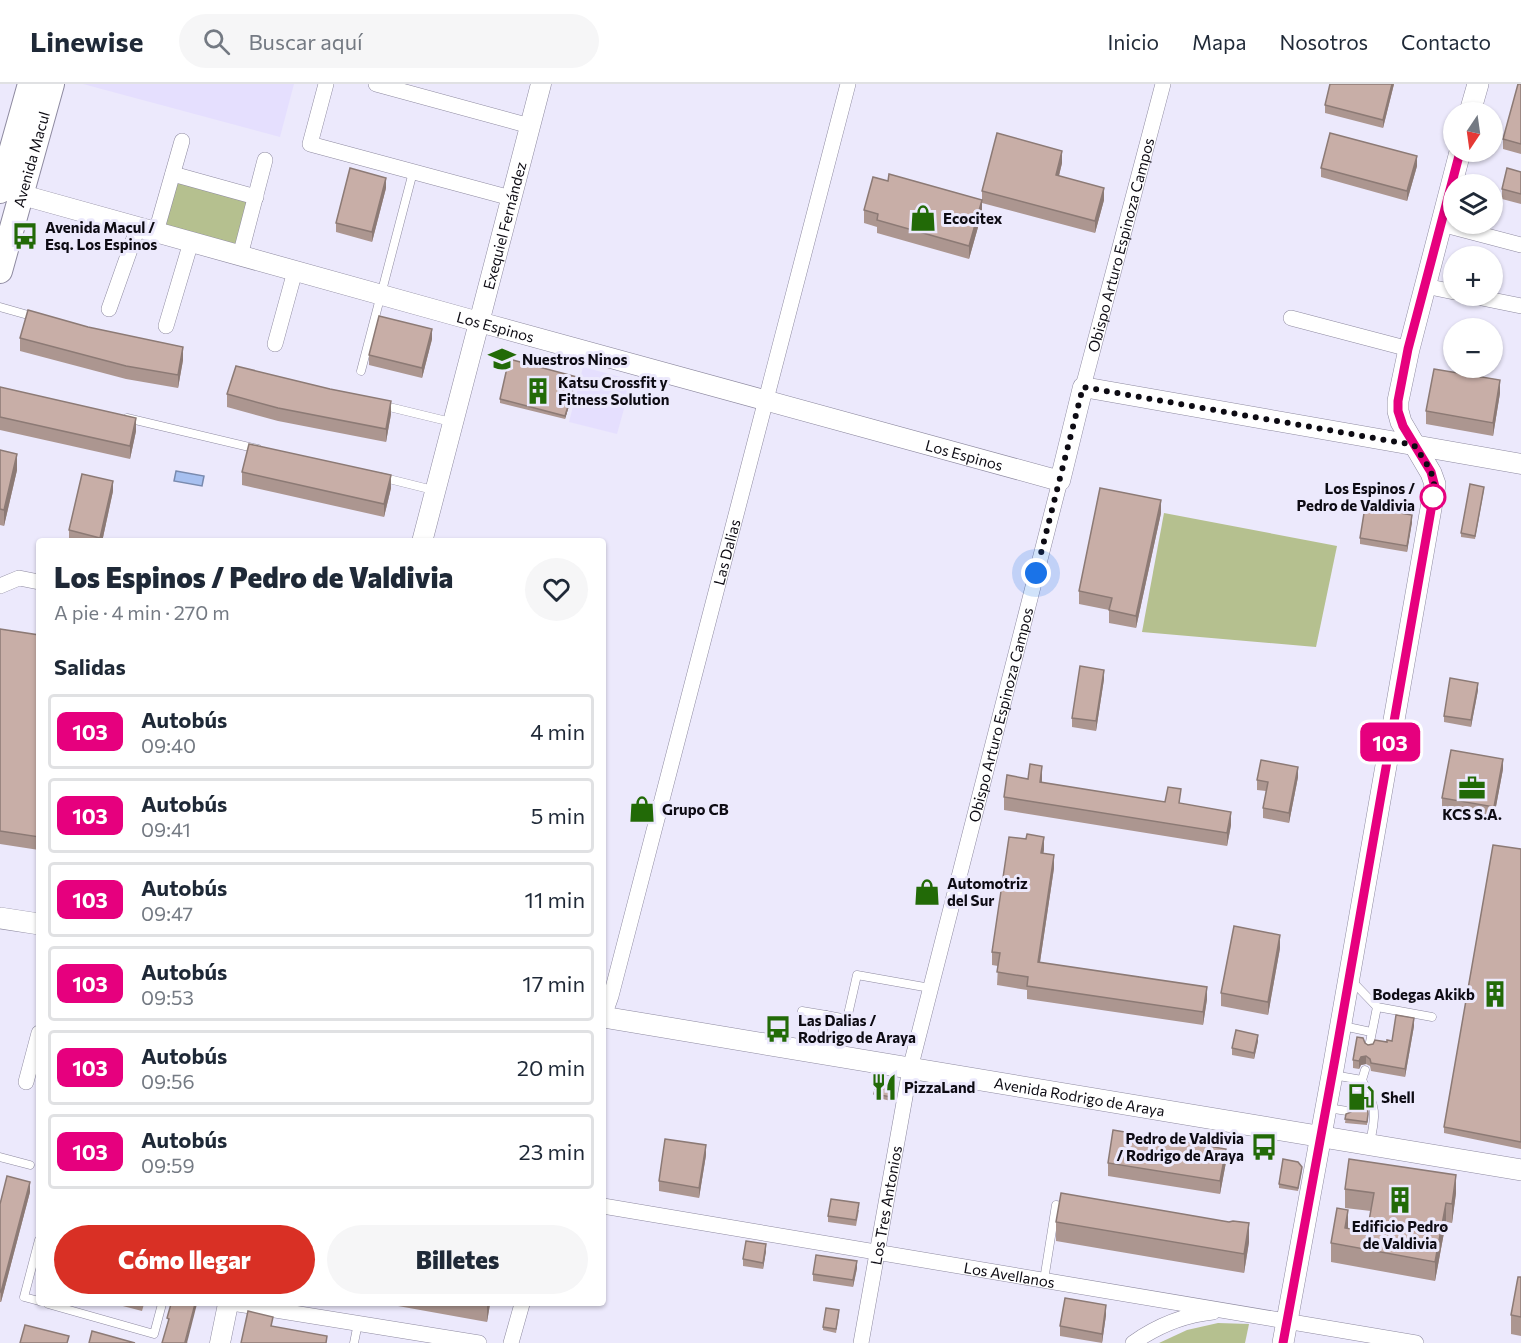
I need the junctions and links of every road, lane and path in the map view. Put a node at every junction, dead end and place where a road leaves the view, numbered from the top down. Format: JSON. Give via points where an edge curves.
{"nodes":[{"id":1,"x":30,"y":84,"type":"edge"},
{"id":2,"x":52,"y":84,"type":"edge"},
{"id":3,"x":326,"y":84,"type":"edge"},
{"id":4,"x":376,"y":84,"type":"edge"},
{"id":5,"x":541,"y":84,"type":"edge"},
{"id":6,"x":849,"y":84,"type":"edge"},
{"id":7,"x":1163,"y":84,"type":"edge"},
{"id":8,"x":1478,"y":84,"type":"edge"},
{"id":9,"x":1473,"y":102,"type":"edge"},
{"id":10,"x":530,"y":126,"type":"junction"},
{"id":11,"x":182,"y":141,"type":"dead end"},
{"id":12,"x":265,"y":160,"type":"dead end"},
{"id":13,"x":1457,"y":162,"type":"edge"},
{"id":14,"x":413,"y":172,"type":"junction"},
{"id":15,"x":173,"y":174,"type":"junction"},
{"id":16,"x":6,"y":190,"type":"edge"},
{"id":17,"x":256,"y":197,"type":"junction"},
{"id":18,"x":511,"y":198,"type":"junction"},
{"id":19,"x":1441,"y":224,"type":"junction"},
{"id":20,"x":147,"y":230,"type":"junction"},
{"id":21,"x":191,"y":242,"type":"junction"},
{"id":22,"x":1521,"y":244,"type":"edge"},
{"id":23,"x":240,"y":255,"type":"junction"},
{"id":24,"x":0,"y":271,"type":"edge"},
{"id":25,"x":295,"y":271,"type":"junction"},
{"id":26,"x":1425,"y":286,"type":"junction"},
{"id":27,"x":1443,"y":290,"type":"edge"},
{"id":28,"x":380,"y":295,"type":"junction"},
{"id":29,"x":1503,"y":302,"type":"edge"},
{"id":30,"x":1521,"y":306,"type":"edge"},
{"id":31,"x":0,"y":308,"type":"edge"},
{"id":32,"x":109,"y":309,"type":"dead end"},
{"id":33,"x":41,"y":318,"type":"edge"},
{"id":34,"x":1291,"y":318,"type":"dead end"},
{"id":35,"x":478,"y":322,"type":"junction"},
{"id":36,"x":166,"y":326,"type":"dead end"},
{"id":37,"x":275,"y":344,"type":"dead end"},
{"id":38,"x":1408,"y":349,"type":"junction"},
{"id":39,"x":360,"y":371,"type":"dead end"},
{"id":40,"x":1083,"y":387,"type":"junction"},
{"id":41,"x":766,"y":401,"type":"junction"},
{"id":42,"x":368,"y":402,"type":"edge"},
{"id":43,"x":114,"y":415,"type":"edge"},
{"id":44,"x":453,"y":423,"type":"junction"},
{"id":45,"x":1414,"y":445,"type":"junction"},
{"id":46,"x":263,"y":450,"type":"edge"},
{"id":47,"x":1521,"y":465,"type":"edge"},
{"id":48,"x":377,"y":477,"type":"edge"},
{"id":49,"x":1060,"y":480,"type":"junction"},
{"id":50,"x":435,"y":490,"type":"junction"},
{"id":51,"x":423,"y":538,"type":"edge"},
{"id":52,"x":36,"y":581,"type":"edge"},
{"id":53,"x":0,"y":586,"type":"edge"},
{"id":54,"x":0,"y":918,"type":"edge"},
{"id":55,"x":36,"y":924,"type":"edge"},
{"id":56,"x":1349,"y":978,"type":"junction"},
{"id":57,"x":930,"y":988,"type":"junction"},
{"id":58,"x":1377,"y":1007,"type":"junction"},
{"id":59,"x":606,"y":1010,"type":"edge"},
{"id":60,"x":802,"y":1011,"type":"dead end"},
{"id":61,"x":826,"y":1015,"type":"junction"},
{"id":62,"x":1432,"y":1017,"type":"dead end"},
{"id":63,"x":606,"y":1018,"type":"edge"},
{"id":64,"x":1341,"y":1026,"type":"junction"},
{"id":65,"x":1371,"y":1032,"type":"junction"},
{"id":66,"x":36,"y":1045,"type":"edge"},
{"id":67,"x":1369,"y":1047,"type":"edge"},
{"id":68,"x":819,"y":1053,"type":"junction"},
{"id":69,"x":910,"y":1069,"type":"junction"},
{"id":70,"x":1365,"y":1070,"type":"dead end"},
{"id":71,"x":1332,"y":1075,"type":"junction"},
{"id":72,"x":1362,"y":1080,"type":"junction"},
{"id":73,"x":26,"y":1082,"type":"dead end"},
{"id":74,"x":1352,"y":1104,"type":"edge"},
{"id":75,"x":1320,"y":1137,"type":"junction"},
{"id":76,"x":1370,"y":1145,"type":"junction"},
{"id":77,"x":0,"y":1157,"type":"edge"},
{"id":78,"x":30,"y":1165,"type":"dead end"},
{"id":79,"x":1521,"y":1170,"type":"edge"},
{"id":80,"x":606,"y":1207,"type":"edge"},
{"id":81,"x":1080,"y":1209,"type":"edge"},
{"id":82,"x":36,"y":1251,"type":"edge"},
{"id":83,"x":878,"y":1252,"type":"junction"},
{"id":84,"x":1044,"y":1280,"type":"junction"},
{"id":85,"x":36,"y":1300,"type":"edge"},
{"id":86,"x":56,"y":1306,"type":"edge"},
{"id":87,"x":88,"y":1306,"type":"edge"},
{"id":88,"x":161,"y":1306,"type":"edge"},
{"id":89,"x":228,"y":1306,"type":"edge"},
{"id":90,"x":251,"y":1306,"type":"edge"},
{"id":91,"x":521,"y":1306,"type":"edge"},
{"id":92,"x":1240,"y":1313,"type":"junction"},
{"id":93,"x":86,"y":1314,"type":"junction"},
{"id":94,"x":1287,"y":1321,"type":"junction"},
{"id":95,"x":357,"y":1323,"type":"junction"},
{"id":96,"x":220,"y":1343,"type":"edge"},
{"id":97,"x":354,"y":1343,"type":"edge"},
{"id":98,"x":479,"y":1343,"type":"edge"},
{"id":99,"x":511,"y":1343,"type":"edge"},
{"id":100,"x":861,"y":1343,"type":"edge"},
{"id":101,"x":1133,"y":1343,"type":"edge"},
{"id":102,"x":1283,"y":1343,"type":"edge"},
{"id":103,"x":1416,"y":1343,"type":"edge"}],
"edges":[{"from":1,"to":16,"type":"main road","name":"Avenida Macul"},
{"from":2,"to":16,"type":"main road","name":"Avenida Macul"},
{"from":3,"to":14,"type":"street","via":[[310,144]]},
{"from":4,"to":10,"type":"street"},
{"from":5,"to":10,"type":"street","name":"Exequiel Fernández"},
{"from":6,"to":41,"type":"street","name":"Las Dalias"},
{"from":7,"to":40,"type":"street","name":"Obispo Arturo Espinoza Campos"},
{"from":8,"to":9,"type":"main road"},
{"from":10,"to":18,"type":"street","name":"Exequiel Fernández"},
{"from":11,"to":15,"type":"street"},
{"from":12,"to":17,"type":"street"},
{"from":13,"to":19,"type":"main road"},
{"from":14,"to":18,"type":"street"},
{"from":14,"to":28,"type":"lane"},
{"from":15,"to":17,"type":"street"},
{"from":15,"to":20,"type":"street"},
{"from":16,"to":20,"type":"street","name":"Los Espinos"},
{"from":16,"to":24,"type":"main road","name":"Avenida Macul"},
{"from":17,"to":23,"type":"street"},
{"from":18,"to":35,"type":"street","name":"Exequiel Fernández"},
{"from":19,"to":22,"type":"street"},
{"from":19,"to":26,"type":"main road"},
{"from":20,"to":21,"type":"street","name":"Los Espinos"},
{"from":20,"to":32,"type":"street"},
{"from":21,"to":23,"type":"street","name":"Los Espinos"},
{"from":21,"to":36,"type":"street"},
{"from":23,"to":25,"type":"street","name":"Los Espinos"},
{"from":25,"to":28,"type":"street","name":"Los Espinos"},
{"from":25,"to":37,"type":"street"},
{"from":26,"to":27,"type":"street"},
{"from":26,"to":38,"type":"main road"},
{"from":28,"to":35,"type":"street","name":"Los Espinos"},
{"from":28,"to":39,"type":"lane"},
{"from":29,"to":30,"type":"street"},
{"from":31,"to":33,"type":"lane"},
{"from":34,"to":38,"type":"street"},
{"from":35,"to":41,"type":"street","name":"Los Espinos"},
{"from":35,"to":44,"type":"street","name":"Exequiel Fernández"},
{"from":38,"to":45,"type":"main road","via":[[1398,407]]},
{"from":40,"to":45,"type":"street"},
{"from":40,"to":49,"type":"street","name":"Obispo Arturo Espinoza Campos"},
{"from":41,"to":49,"type":"street","name":"Los Espinos"},
{"from":41,"to":59,"type":"street","name":"Las Dalias"},
{"from":42,"to":44,"type":"lane"},
{"from":43,"to":46,"type":"lane"},
{"from":44,"to":50,"type":"street","name":"Exequiel Fernández"},
{"from":45,"to":47,"type":"street"},
{"from":45,"to":56,"type":"main road","via":[[1431,472],[1435,487]]},
{"from":48,"to":50,"type":"lane"},
{"from":49,"to":57,"type":"street","name":"Obispo Arturo Espinoza Campos"},
{"from":50,"to":51,"type":"street","name":"Exequiel Fernández"},
{"from":52,"to":53,"type":"street","via":[[19,578]]},
{"from":54,"to":55,"type":"main road"},
{"from":56,"to":58,"type":"lane"},
{"from":56,"to":64,"type":"main road"},
{"from":57,"to":61,"type":"lane","via":[[857,975],[847,1019]]},
{"from":57,"to":69,"type":"street","name":"Obispo Arturo Espinoza Campos"},
{"from":58,"to":62,"type":"lane"},
{"from":58,"to":65,"type":"lane"},
{"from":60,"to":61,"type":"lane"},
{"from":61,"to":68,"type":"lane"},
{"from":63,"to":68,"type":"main road","name":"Avenida Rodrigo de Araya"},
{"from":64,"to":65,"type":"lane"},
{"from":64,"to":71,"type":"main road"},
{"from":65,"to":67,"type":"lane"},
{"from":66,"to":73,"type":"street"},
{"from":68,"to":69,"type":"main road","name":"Avenida Rodrigo de Araya"},
{"from":69,"to":75,"type":"main road","name":"Avenida Rodrigo de Araya"},
{"from":69,"to":83,"type":"street","name":"Los Tres Antonios"},
{"from":70,"to":72,"type":"lane"},
{"from":71,"to":72,"type":"lane"},
{"from":71,"to":75,"type":"main road","via":[[1336,1109]]},
{"from":72,"to":74,"type":"lane"},
{"from":72,"to":76,"type":"lane","via":[[1372,1098]]},
{"from":75,"to":76,"type":"main road","name":"Avenida Rodrigo de Araya"},
{"from":75,"to":94,"type":"main road"},
{"from":76,"to":79,"type":"main road","name":"Avenida Rodrigo de Araya"},
{"from":77,"to":78,"type":"lane"},
{"from":80,"to":83,"type":"street","name":"Los Avellanos"},
{"from":81,"to":84,"type":"lane","via":[[1056,1205]]},
{"from":82,"to":85,"type":"lane","via":[[24,1297]]},
{"from":83,"to":84,"type":"street","name":"Los Avellanos"},
{"from":83,"to":100,"type":"street","name":"Los Tres Antonios"},
{"from":84,"to":92,"type":"street","name":"Los Avellanos"},
{"from":86,"to":93,"type":"lane"},
{"from":87,"to":93,"type":"lane"},
{"from":88,"to":93,"type":"lane","via":[[154,1334]]},
{"from":89,"to":96,"type":"street"},
{"from":90,"to":95,"type":"street"},
{"from":91,"to":99,"type":"street"},
{"from":92,"to":94,"type":"street","name":"Los Avellanos"},
{"from":92,"to":101,"type":"street","via":[[1188,1316],[1158,1327]]},
{"from":94,"to":102,"type":"main road"},
{"from":94,"to":103,"type":"street","name":"Los Avellanos"},
{"from":95,"to":97,"type":"lane"},
{"from":95,"to":98,"type":"street"}]}
